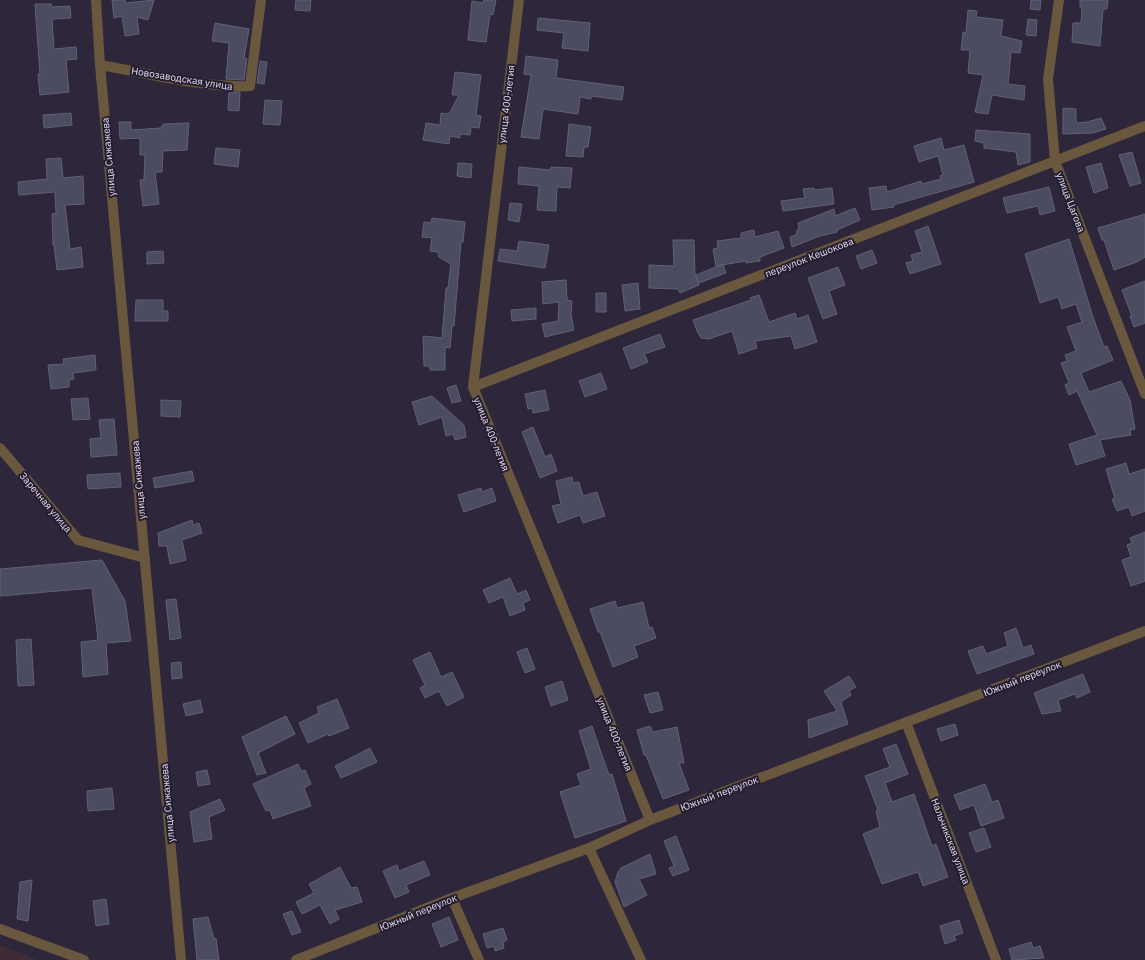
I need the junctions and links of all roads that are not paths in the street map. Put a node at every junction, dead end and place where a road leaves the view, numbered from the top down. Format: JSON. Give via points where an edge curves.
{"nodes":[{"id":1,"x":96,"y":0,"type":"edge"},
{"id":2,"x":261,"y":0,"type":"edge"},
{"id":3,"x":519,"y":0,"type":"edge"},
{"id":4,"x":1059,"y":0,"type":"edge"},
{"id":5,"x":100,"y":64,"type":"junction"},
{"id":6,"x":1145,"y":126,"type":"edge"},
{"id":7,"x":1055,"y":162,"type":"junction"},
{"id":8,"x":473,"y":387,"type":"junction"},
{"id":9,"x":1145,"y":394,"type":"edge"},
{"id":10,"x":0,"y":448,"type":"edge"},
{"id":11,"x":145,"y":558,"type":"junction"},
{"id":12,"x":1145,"y":631,"type":"edge"},
{"id":13,"x":906,"y":722,"type":"junction"},
{"id":14,"x":650,"y":820,"type":"junction"},
{"id":15,"x":589,"y":848,"type":"junction"},
{"id":16,"x":452,"y":898,"type":"junction"},
{"id":17,"x":0,"y":929,"type":"edge"},
{"id":18,"x":84,"y":960,"type":"edge"},
{"id":19,"x":181,"y":960,"type":"edge"},
{"id":20,"x":296,"y":960,"type":"edge"},
{"id":21,"x":479,"y":960,"type":"edge"},
{"id":22,"x":640,"y":960,"type":"edge"},
{"id":23,"x":996,"y":960,"type":"edge"}],
"edges":[{"from":1,"to":5,"type":"street","name":"улица Сижажева"},
{"from":2,"to":5,"type":"street","name":"Новозаводская улица","via":[[250,86],[194,81]]},
{"from":3,"to":8,"type":"street","name":"улица 400-летия"},
{"from":4,"to":7,"type":"street","name":"улица Цагова","via":[[1048,79]]},
{"from":5,"to":11,"type":"street","name":"улица Сижажева"},
{"from":6,"to":7,"type":"street","name":"переулок Кешокова"},
{"from":7,"to":8,"type":"street","name":"переулок Кешокова"},
{"from":7,"to":9,"type":"street","name":"улица Цагова"},
{"from":8,"to":14,"type":"street","name":"улица 400-летия"},
{"from":10,"to":11,"type":"street","name":"Заречная улица","via":[[78,540]]},
{"from":11,"to":19,"type":"street","name":"улица Сижажева"},
{"from":12,"to":13,"type":"street","name":"Южный переулок"},
{"from":13,"to":14,"type":"street","name":"Южный переулок"},
{"from":13,"to":23,"type":"street","name":"Нальчикская улица"},
{"from":14,"to":15,"type":"street","name":"Южный переулок"},
{"from":15,"to":16,"type":"street","name":"Южный переулок"},
{"from":15,"to":22,"type":"street"},
{"from":16,"to":20,"type":"street","name":"Южный переулок"},
{"from":16,"to":21,"type":"street"},
{"from":17,"to":18,"type":"street"}]}
